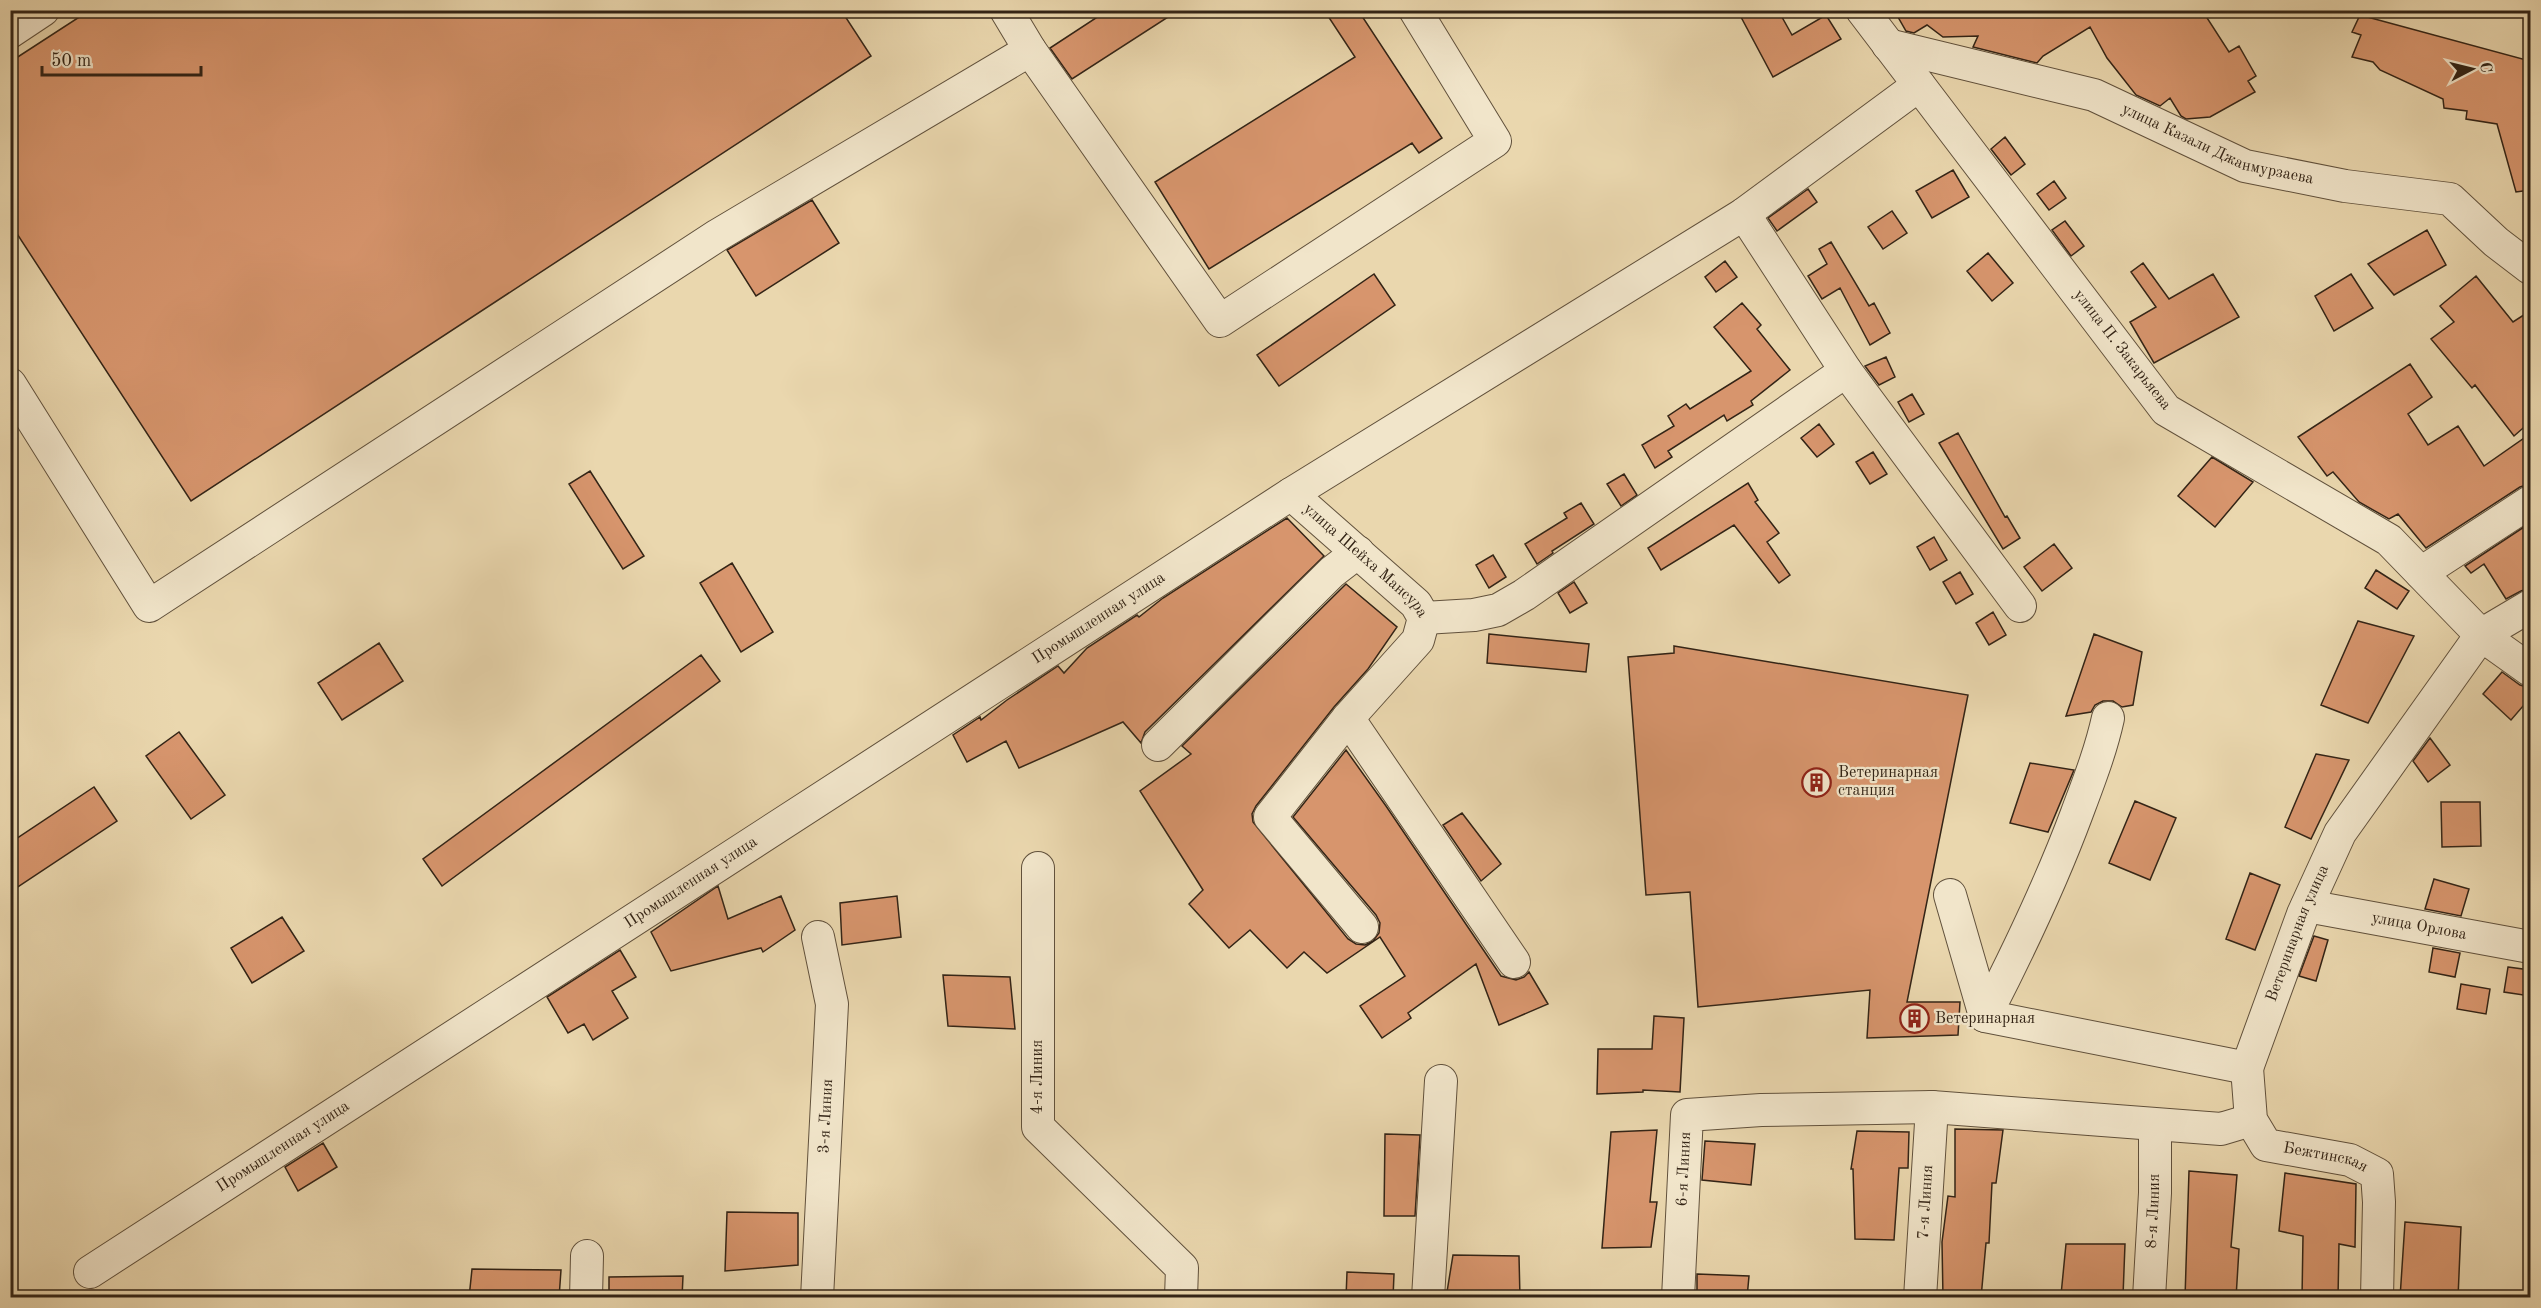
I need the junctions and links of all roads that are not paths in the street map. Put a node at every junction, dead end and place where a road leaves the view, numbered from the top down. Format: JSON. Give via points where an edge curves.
{"nodes":[{"id":1,"x":43,"y":10,"type":"edge"},
{"id":2,"x":1006,"y":10,"type":"edge"},
{"id":3,"x":1415,"y":10,"type":"edge"},
{"id":4,"x":1862,"y":10,"type":"edge"},
{"id":5,"x":10,"y":32,"type":"edge"},
{"id":6,"x":1888,"y":45,"type":"junction"},
{"id":7,"x":1030,"y":50,"type":"junction"},
{"id":8,"x":1919,"y":85,"type":"junction"},
{"id":9,"x":1744,"y":214,"type":"junction"},
{"id":10,"x":2530,"y":268,"type":"edge"},
{"id":11,"x":1846,"y":371,"type":"junction"},
{"id":12,"x":10,"y":384,"type":"edge"},
{"id":13,"x":1291,"y":494,"type":"junction"},
{"id":14,"x":2530,"y":502,"type":"edge"},
{"id":15,"x":1358,"y":552,"type":"junction"},
{"id":16,"x":2421,"y":573,"type":"junction"},
{"id":17,"x":2020,"y":606,"type":"dead end"},
{"id":18,"x":2530,"y":606,"type":"edge"},
{"id":19,"x":1424,"y":618,"type":"junction"},
{"id":20,"x":2481,"y":635,"type":"junction"},
{"id":21,"x":2530,"y":670,"type":"edge"},
{"id":22,"x":2108,"y":717,"type":"dead end"},
{"id":23,"x":1348,"y":718,"type":"junction"},
{"id":24,"x":1158,"y":745,"type":"dead end"},
{"id":25,"x":1038,"y":868,"type":"dead end"},
{"id":26,"x":1950,"y":895,"type":"dead end"},
{"id":27,"x":2307,"y":906,"type":"junction"},
{"id":28,"x":1362,"y":927,"type":"dead end"},
{"id":29,"x":818,"y":937,"type":"dead end"},
{"id":30,"x":2530,"y":947,"type":"edge"},
{"id":31,"x":1514,"y":962,"type":"dead end"},
{"id":32,"x":1984,"y":1016,"type":"junction"},
{"id":33,"x":2247,"y":1068,"type":"junction"},
{"id":34,"x":1441,"y":1081,"type":"dead end"},
{"id":35,"x":1932,"y":1107,"type":"junction"},
{"id":36,"x":2252,"y":1120,"type":"junction"},
{"id":37,"x":2155,"y":1126,"type":"junction"},
{"id":38,"x":587,"y":1256,"type":"dead end"},
{"id":39,"x":90,"y":1272,"type":"dead end"},
{"id":40,"x":586,"y":1298,"type":"edge"},
{"id":41,"x":817,"y":1298,"type":"edge"},
{"id":42,"x":1181,"y":1298,"type":"edge"},
{"id":43,"x":1428,"y":1298,"type":"edge"},
{"id":44,"x":1678,"y":1298,"type":"edge"},
{"id":45,"x":1920,"y":1298,"type":"edge"},
{"id":46,"x":2149,"y":1298,"type":"edge"},
{"id":47,"x":2377,"y":1298,"type":"edge"}],
"edges":[{"from":1,"to":5,"type":"street"},
{"from":2,"to":7,"type":"street"},
{"from":3,"to":7,"type":"street","via":[[1496,141],[1220,321]]},
{"from":4,"to":6,"type":"street","name":"улица П. Закарьяева"},
{"from":6,"to":8,"type":"street","name":"улица П. Закарьяева"},
{"from":6,"to":10,"type":"street","name":"улица Казали Джанмурзаева","via":[[2094,95],[2245,166],[2345,186],[2450,200]]},
{"from":7,"to":12,"type":"street","via":[[718,235],[149,606]]},
{"from":8,"to":9,"type":"street","name":"Промышленная улица"},
{"from":8,"to":16,"type":"street","name":"улица П. Закарьяева","via":[[2166,410],[2389,540]]},
{"from":9,"to":11,"type":"street"},
{"from":9,"to":13,"type":"street","name":"Промышленная улица"},
{"from":11,"to":17,"type":"street"},
{"from":11,"to":19,"type":"street","via":[[1524,595],[1498,610]]},
{"from":13,"to":15,"type":"street","name":"улица Шейха Мансура"},
{"from":13,"to":39,"type":"street","name":"Промышленная улица"},
{"from":14,"to":16,"type":"street"},
{"from":15,"to":19,"type":"street","name":"улица Шейха Мансура","via":[[1416,604]]},
{"from":15,"to":24,"type":"street","via":[[1332,572]]},
{"from":16,"to":20,"type":"street","name":"улица П. Закарьяева"},
{"from":18,"to":20,"type":"street"},
{"from":19,"to":23,"type":"street","name":"улица Шейха Мансура","via":[[1418,640]]},
{"from":20,"to":21,"type":"street"},
{"from":20,"to":27,"type":"street","name":"Ветеринарная улица","via":[[2340,833]]},
{"from":22,"to":32,"type":"street","via":[[2102,746],[2063,850],[2025,939]]},
{"from":23,"to":28,"type":"street","name":"улица Шейха Мансура","via":[[1270,817]]},
{"from":23,"to":31,"type":"street"},
{"from":25,"to":42,"type":"street","name":"4-я Линия","via":[[1038,1127],[1182,1268]]},
{"from":26,"to":32,"type":"street"},
{"from":27,"to":30,"type":"street","name":"улица Орлова"},
{"from":27,"to":33,"type":"street","name":"Ветеринарная улица"},
{"from":29,"to":41,"type":"street","name":"3-я Линия","via":[[832,1004]]},
{"from":32,"to":33,"type":"street"},
{"from":33,"to":36,"type":"street","name":"Бежтинская"},
{"from":34,"to":43,"type":"street"},
{"from":35,"to":37,"type":"street"},
{"from":35,"to":44,"type":"street","name":"6-я Линия","via":[[1687,1115]]},
{"from":35,"to":45,"type":"street","name":"7-я Линия"},
{"from":36,"to":37,"type":"street","via":[[2221,1130]]},
{"from":36,"to":47,"type":"street","name":"Бежтинская","via":[[2266,1145],[2350,1160],[2377,1174]]},
{"from":37,"to":46,"type":"street","name":"8-я Линия"},
{"from":38,"to":40,"type":"street"}]}
